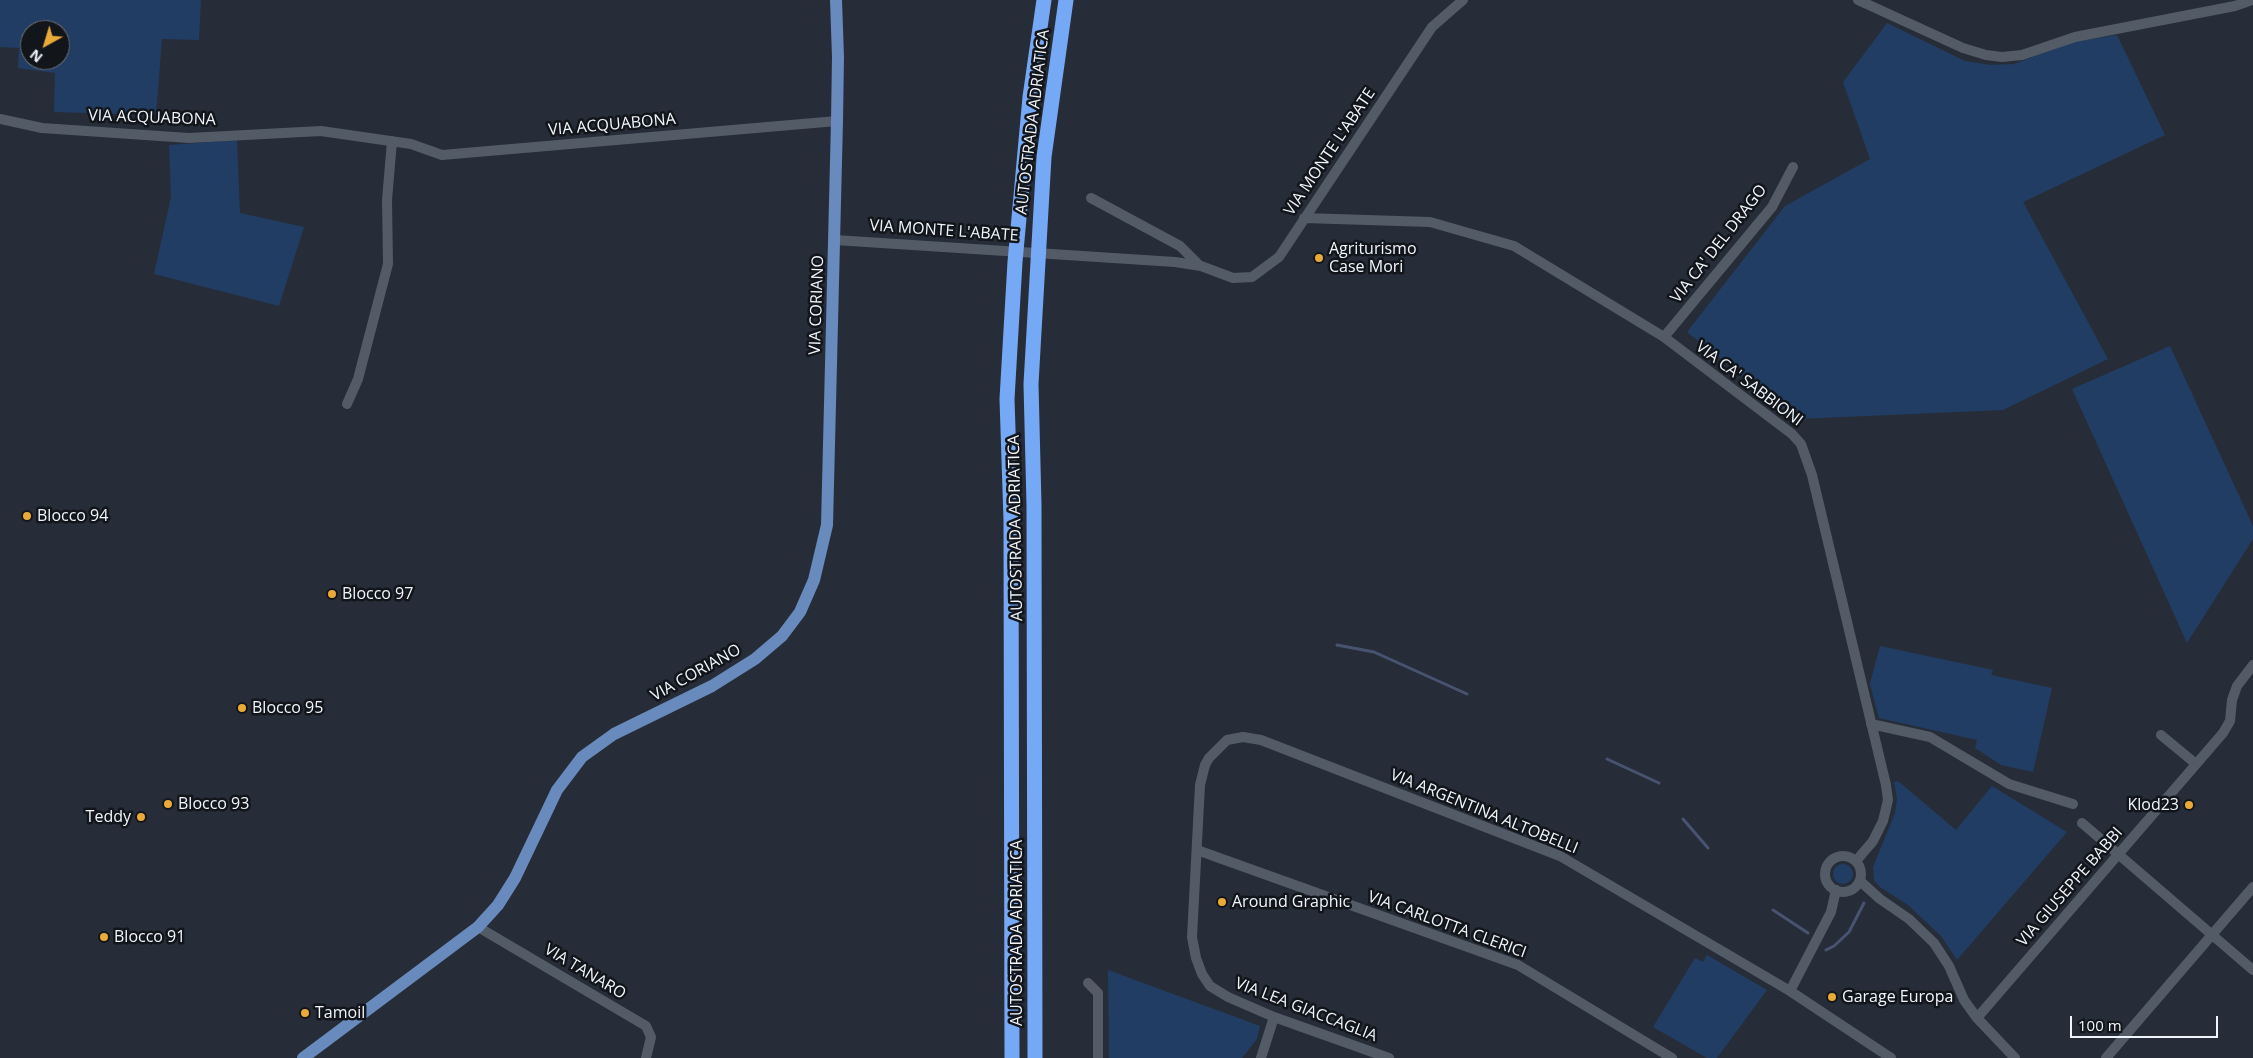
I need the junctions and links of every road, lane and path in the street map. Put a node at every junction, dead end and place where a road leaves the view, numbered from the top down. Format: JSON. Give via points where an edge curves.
{"nodes":[{"id":1,"x":836,"y":0,"type":"edge"},
{"id":2,"x":1044,"y":0,"type":"edge"},
{"id":3,"x":1066,"y":0,"type":"edge"},
{"id":4,"x":1463,"y":0,"type":"edge"},
{"id":5,"x":1858,"y":0,"type":"edge"},
{"id":6,"x":2252,"y":0,"type":"edge"},
{"id":7,"x":0,"y":119,"type":"edge"},
{"id":8,"x":837,"y":121,"type":"junction"},
{"id":9,"x":392,"y":141,"type":"junction"},
{"id":10,"x":1793,"y":167,"type":"dead end"},
{"id":11,"x":1091,"y":198,"type":"dead end"},
{"id":12,"x":1304,"y":218,"type":"junction"},
{"id":13,"x":835,"y":240,"type":"junction"},
{"id":14,"x":1201,"y":266,"type":"junction"},
{"id":15,"x":1664,"y":337,"type":"junction"},
{"id":16,"x":347,"y":404,"type":"dead end"},
{"id":17,"x":2253,"y":665,"type":"edge"},
{"id":18,"x":1872,"y":724,"type":"junction"},
{"id":19,"x":2161,"y":735,"type":"dead end"},
{"id":20,"x":2196,"y":764,"type":"junction"},
{"id":21,"x":1200,"y":785,"type":"joint"},
{"id":22,"x":2073,"y":804,"type":"dead end"},
{"id":23,"x":2082,"y":823,"type":"dead end"},
{"id":24,"x":1197,"y":850,"type":"junction"},
{"id":25,"x":2118,"y":854,"type":"junction"},
{"id":26,"x":1856,"y":861,"type":"junction"},
{"id":27,"x":1860,"y":881,"type":"junction"},
{"id":28,"x":2253,"y":887,"type":"edge"},
{"id":29,"x":1836,"y":890,"type":"junction"},
{"id":30,"x":478,"y":927,"type":"junction"},
{"id":31,"x":2212,"y":934,"type":"junction"},
{"id":32,"x":2253,"y":970,"type":"edge"},
{"id":33,"x":1088,"y":983,"type":"dead end"},
{"id":34,"x":1790,"y":991,"type":"junction"},
{"id":35,"x":1274,"y":1017,"type":"junction"},
{"id":36,"x":1977,"y":1018,"type":"junction"},
{"id":37,"x":303,"y":1058,"type":"edge"},
{"id":38,"x":646,"y":1058,"type":"edge"},
{"id":39,"x":1012,"y":1058,"type":"edge"},
{"id":40,"x":1035,"y":1058,"type":"edge"},
{"id":41,"x":1098,"y":1058,"type":"edge"},
{"id":42,"x":1261,"y":1058,"type":"edge"},
{"id":43,"x":1389,"y":1058,"type":"edge"},
{"id":44,"x":1672,"y":1058,"type":"edge"},
{"id":45,"x":1892,"y":1058,"type":"edge"},
{"id":46,"x":2015,"y":1058,"type":"edge"},
{"id":47,"x":2106,"y":1058,"type":"edge"}],
"edges":[{"from":1,"to":8,"type":"main road","name":"VIA CORIANO"},
{"from":2,"to":39,"type":"highway","name":"AUTOSTRADA ADRIATICA","via":[[1030,97],[1015,262],[1008,399]]},
{"from":3,"to":40,"type":"highway","name":"AUTOSTRADA ADRIATICA","via":[[1044,158],[1031,384]]},
{"from":4,"to":12,"type":"street","name":"VIA MONTE L'ABATE","via":[[1432,27]]},
{"from":5,"to":6,"type":"street","via":[[1963,48],[2002,57],[2022,55],[2074,37]]},
{"from":7,"to":9,"type":"street","name":"VIA ACQUABONA","via":[[42,128],[189,138],[320,130]]},
{"from":8,"to":9,"type":"street","name":"VIA ACQUABONA","via":[[442,155]]},
{"from":8,"to":13,"type":"main road","name":"VIA CORIANO"},
{"from":9,"to":16,"type":"street","via":[[387,200],[388,264],[358,379]]},
{"from":10,"to":15,"type":"street","name":"VIA CA' DEL DRAGO","via":[[1772,207]]},
{"from":11,"to":14,"type":"street","name":"VIA MONTE L'ABATE","via":[[1180,246]]},
{"from":12,"to":14,"type":"street","name":"VIA MONTE L'ABATE","via":[[1279,257],[1252,277],[1233,278]]},
{"from":12,"to":15,"type":"street","name":"VIA CA' SABBIONI","via":[[1430,222],[1514,246]]},
{"from":13,"to":14,"type":"street","name":"VIA MONTE L'ABATE"},
{"from":13,"to":30,"type":"main road","name":"VIA CORIANO","via":[[826,525],[814,580],[800,612],[782,636],[755,659],[712,686],[614,734],[582,758],[557,790],[515,878],[498,905]]},
{"from":15,"to":18,"type":"street","name":"VIA CA' SABBIONI","via":[[1802,444]]},
{"from":17,"to":20,"type":"street","name":"VIA GIUSEPPE BABBI","via":[[2236,686],[2230,721]]},
{"from":18,"to":22,"type":"street","via":[[1930,737],[2009,784]]},
{"from":18,"to":26,"type":"street","name":"VIA CA' SABBIONI","via":[[1888,800],[1884,821]]},
{"from":19,"to":20,"type":"street"},
{"from":20,"to":25,"type":"street","name":"VIA GIUSEPPE BABBI"},
{"from":21,"to":24,"type":"street","name":"VIA LEA GIACCAGLIA"},
{"from":21,"to":34,"type":"street","name":"VIA ARGENTINA ALTOBELLI","via":[[1205,765],[1220,745],[1243,736],[1262,740],[1560,856]]},
{"from":23,"to":25,"type":"street"},
{"from":24,"to":35,"type":"street","name":"VIA LEA GIACCAGLIA","via":[[1192,937],[1202,974],[1210,986],[1228,998]]},
{"from":24,"to":44,"type":"street","name":"VIA CARLOTTA CLERICI","via":[[1518,964]]},
{"from":25,"to":31,"type":"street"},
{"from":25,"to":36,"type":"street","name":"VIA GIUSEPPE BABBI"},
{"from":26,"to":27,"type":"street","via":[[1861,870]]},
{"from":26,"to":29,"type":"street","via":[[1838,856],[1828,864],[1825,876]]},
{"from":27,"to":29,"type":"street","via":[[1852,889]]},
{"from":27,"to":36,"type":"street","via":[[1880,900],[1909,918],[1934,944]]},
{"from":28,"to":31,"type":"street"},
{"from":29,"to":34,"type":"street","via":[[1832,912]]},
{"from":30,"to":37,"type":"main road","name":"VIA CORIANO"},
{"from":30,"to":38,"type":"street","name":"VIA TANARO","via":[[646,1026],[651,1037]]},
{"from":31,"to":32,"type":"street"},
{"from":31,"to":47,"type":"street"},
{"from":33,"to":41,"type":"street","via":[[1098,993]]},
{"from":34,"to":45,"type":"street","name":"VIA ARGENTINA ALTOBELLI"},
{"from":35,"to":42,"type":"street"},
{"from":35,"to":43,"type":"street","name":"VIA LEA GIACCAGLIA"},
{"from":36,"to":46,"type":"street"}]}
